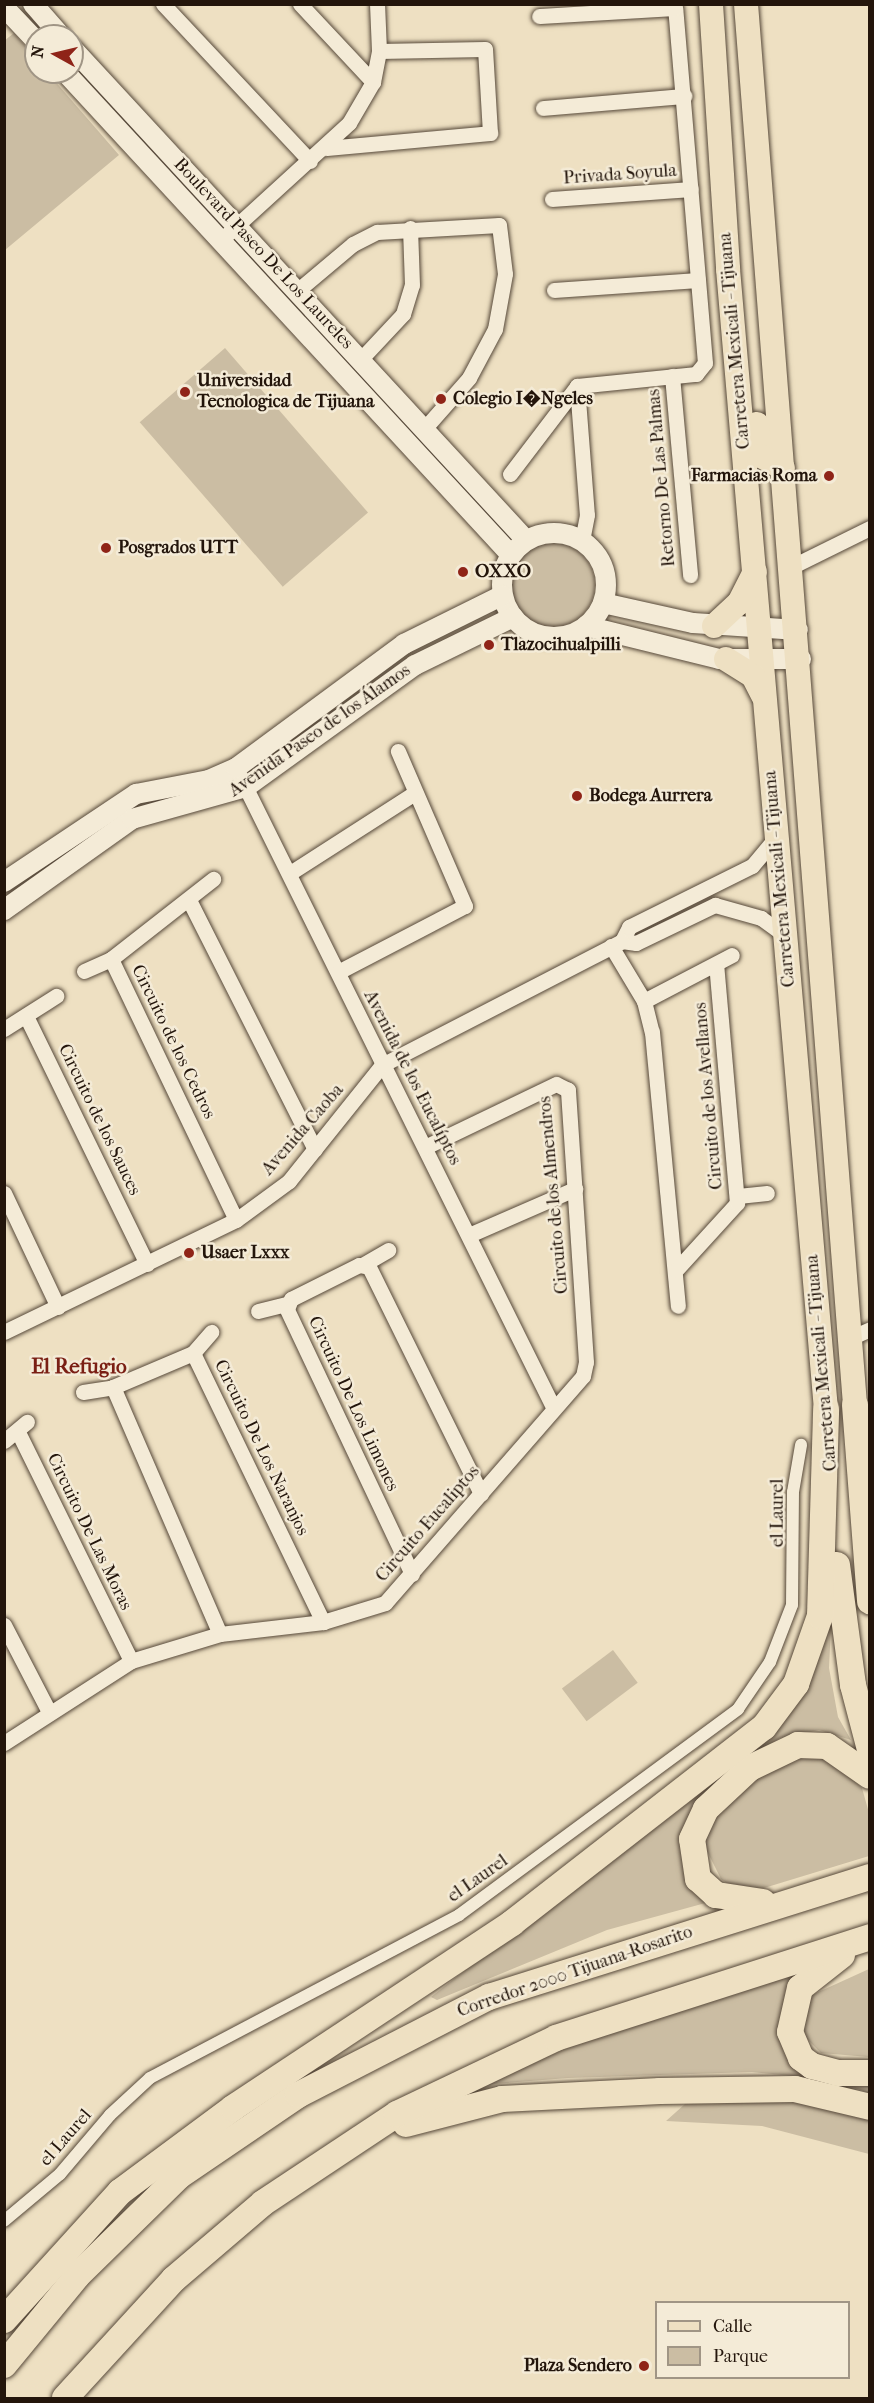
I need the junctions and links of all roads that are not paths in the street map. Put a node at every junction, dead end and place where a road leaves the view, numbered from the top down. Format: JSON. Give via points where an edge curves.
{"nodes":[{"id":1,"x":33,"y":4,"type":"edge"},
{"id":2,"x":163,"y":4,"type":"edge"},
{"id":3,"x":300,"y":4,"type":"edge"},
{"id":4,"x":377,"y":4,"type":"edge"},
{"id":5,"x":711,"y":4,"type":"edge"},
{"id":6,"x":746,"y":4,"type":"edge"},
{"id":7,"x":4,"y":7,"type":"edge"},
{"id":8,"x":539,"y":16,"type":"dead end"},
{"id":9,"x":50,"y":24,"type":"edge"},
{"id":10,"x":24,"y":28,"type":"edge"},
{"id":11,"x":379,"y":51,"type":"junction"},
{"id":12,"x":84,"y":62,"type":"edge"},
{"id":13,"x":373,"y":82,"type":"junction"},
{"id":14,"x":77,"y":84,"type":"edge"},
{"id":15,"x":684,"y":96,"type":"junction"},
{"id":16,"x":543,"y":108,"type":"dead end"},
{"id":17,"x":326,"y":148,"type":"junction"},
{"id":18,"x":310,"y":161,"type":"junction"},
{"id":19,"x":691,"y":189,"type":"junction"},
{"id":20,"x":552,"y":199,"type":"dead end"},
{"id":21,"x":410,"y":228,"type":"junction"},
{"id":22,"x":229,"y":232,"type":"junction"},
{"id":23,"x":698,"y":280,"type":"junction"},
{"id":24,"x":554,"y":290,"type":"dead end"},
{"id":25,"x":297,"y":291,"type":"junction"},
{"id":26,"x":733,"y":336,"type":"junction"},
{"id":27,"x":360,"y":360,"type":"junction"},
{"id":28,"x":672,"y":376,"type":"junction"},
{"id":29,"x":577,"y":386,"type":"junction"},
{"id":30,"x":424,"y":429,"type":"junction"},
{"id":31,"x":783,"y":468,"type":"junction"},
{"id":32,"x":510,"y":474,"type":"dead end"},
{"id":33,"x":870,"y":528,"type":"edge"},
{"id":34,"x":526,"y":540,"type":"junction"},
{"id":35,"x":582,"y":541,"type":"junction"},
{"id":36,"x":511,"y":555,"type":"junction"},
{"id":37,"x":793,"y":566,"type":"junction"},
{"id":38,"x":756,"y":570,"type":"junction"},
{"id":39,"x":690,"y":576,"type":"dead end"},
{"id":40,"x":503,"y":595,"type":"junction"},
{"id":41,"x":603,"y":603,"type":"junction"},
{"id":42,"x":513,"y":617,"type":"junction"},
{"id":43,"x":586,"y":626,"type":"junction"},
{"id":44,"x":714,"y":626,"type":"junction"},
{"id":45,"x":759,"y":629,"type":"junction"},
{"id":46,"x":798,"y":630,"type":"junction"},
{"id":47,"x":726,"y":659,"type":"junction"},
{"id":48,"x":761,"y":659,"type":"junction"},
{"id":49,"x":801,"y":659,"type":"junction"},
{"id":50,"x":766,"y":701,"type":"junction"},
{"id":51,"x":398,"y":751,"type":"dead end"},
{"id":52,"x":236,"y":768,"type":"junction"},
{"id":53,"x":246,"y":787,"type":"junction"},
{"id":54,"x":413,"y":794,"type":"junction"},
{"id":55,"x":777,"y":836,"type":"junction"},
{"id":56,"x":290,"y":873,"type":"junction"},
{"id":57,"x":213,"y":879,"type":"dead end"},
{"id":58,"x":4,"y":882,"type":"edge"},
{"id":59,"x":190,"y":902,"type":"junction"},
{"id":60,"x":4,"y":909,"type":"edge"},
{"id":61,"x":784,"y":935,"type":"junction"},
{"id":62,"x":617,"y":943,"type":"junction"},
{"id":63,"x":732,"y":955,"type":"dead end"},
{"id":64,"x":111,"y":959,"type":"junction"},
{"id":65,"x":716,"y":965,"type":"junction"},
{"id":66,"x":84,"y":971,"type":"dead end"},
{"id":67,"x":338,"y":972,"type":"junction"},
{"id":68,"x":56,"y":996,"type":"dead end"},
{"id":69,"x":644,"y":1001,"type":"junction"},
{"id":70,"x":26,"y":1016,"type":"junction"},
{"id":71,"x":4,"y":1029,"type":"edge"},
{"id":72,"x":382,"y":1065,"type":"junction"},
{"id":73,"x":425,"y":1147,"type":"junction"},
{"id":74,"x":315,"y":1149,"type":"junction"},
{"id":75,"x":575,"y":1189,"type":"junction"},
{"id":76,"x":4,"y":1193,"type":"edge"},
{"id":77,"x":767,"y":1193,"type":"dead end"},
{"id":78,"x":738,"y":1196,"type":"junction"},
{"id":79,"x":236,"y":1220,"type":"junction"},
{"id":80,"x":469,"y":1235,"type":"junction"},
{"id":81,"x":388,"y":1250,"type":"dead end"},
{"id":82,"x":147,"y":1264,"type":"junction"},
{"id":83,"x":364,"y":1264,"type":"junction"},
{"id":84,"x":676,"y":1270,"type":"junction"},
{"id":85,"x":287,"y":1304,"type":"junction"},
{"id":86,"x":678,"y":1306,"type":"dead end"},
{"id":87,"x":58,"y":1307,"type":"junction"},
{"id":88,"x":258,"y":1311,"type":"dead end"},
{"id":89,"x":4,"y":1332,"type":"edge"},
{"id":90,"x":211,"y":1332,"type":"dead end"},
{"id":91,"x":860,"y":1333,"type":"edge"},
{"id":92,"x":193,"y":1353,"type":"junction"},
{"id":93,"x":112,"y":1388,"type":"junction"},
{"id":94,"x":83,"y":1392,"type":"dead end"},
{"id":95,"x":855,"y":1405,"type":"junction"},
{"id":96,"x":552,"y":1407,"type":"junction"},
{"id":97,"x":826,"y":1409,"type":"junction"},
{"id":98,"x":17,"y":1432,"type":"edge"},
{"id":99,"x":801,"y":1445,"type":"dead end"},
{"id":100,"x":870,"y":1477,"type":"edge"},
{"id":101,"x":481,"y":1494,"type":"junction"},
{"id":102,"x":412,"y":1574,"type":"junction"},
{"id":103,"x":870,"y":1601,"type":"edge"},
{"id":104,"x":323,"y":1622,"type":"junction"},
{"id":105,"x":4,"y":1625,"type":"edge"},
{"id":106,"x":220,"y":1634,"type":"junction"},
{"id":107,"x":131,"y":1661,"type":"junction"},
{"id":108,"x":48,"y":1710,"type":"junction"},
{"id":109,"x":4,"y":1743,"type":"edge"},
{"id":110,"x":870,"y":1750,"type":"edge"},
{"id":111,"x":870,"y":1776,"type":"edge"},
{"id":112,"x":870,"y":1877,"type":"edge"},
{"id":113,"x":778,"y":1902,"type":"junction"},
{"id":114,"x":870,"y":1938,"type":"edge"},
{"id":115,"x":417,"y":1987,"type":"junction"},
{"id":116,"x":363,"y":2060,"type":"junction"},
{"id":117,"x":870,"y":2073,"type":"edge"},
{"id":118,"x":298,"y":2095,"type":"junction"},
{"id":119,"x":870,"y":2107,"type":"edge"},
{"id":120,"x":233,"y":2108,"type":"junction"},
{"id":121,"x":334,"y":2154,"type":"junction"},
{"id":122,"x":4,"y":2221,"type":"edge"},
{"id":123,"x":4,"y":2320,"type":"edge"},
{"id":124,"x":4,"y":2365,"type":"edge"},
{"id":125,"x":65,"y":2398,"type":"edge"}],
"edges":[{"from":1,"to":9,"type":"street"},
{"from":2,"to":18,"type":"street"},
{"from":3,"to":13,"type":"street"},
{"from":4,"to":11,"type":"street"},
{"from":5,"to":26,"type":"main road","name":"Carretera Mexicali - Tijuana"},
{"from":6,"to":31,"type":"main road","name":"Carretera Mexicali - Tijuana"},
{"from":7,"to":10,"type":"street"},
{"from":8,"to":15,"type":"street","via":[[675,8]]},
{"from":11,"to":13,"type":"street"},
{"from":11,"to":17,"type":"street","via":[[486,49],[490,133]]},
{"from":12,"to":22,"type":"street","name":"Boulevard Paseo De Los Laureles"},
{"from":13,"to":17,"type":"street"},
{"from":14,"to":22,"type":"street","name":"Boulevard Paseo De Los Laureles"},
{"from":15,"to":16,"type":"street"},
{"from":15,"to":19,"type":"street"},
{"from":17,"to":18,"type":"street"},
{"from":18,"to":22,"type":"street"},
{"from":19,"to":20,"type":"street","name":"Privada Soyula"},
{"from":19,"to":23,"type":"street"},
{"from":21,"to":25,"type":"street","via":[[366,236]]},
{"from":21,"to":27,"type":"street","via":[[412,285],[404,314]]},
{"from":21,"to":30,"type":"street","via":[[489,223],[499,225],[503,236],[505,274],[495,329],[469,378]]},
{"from":22,"to":25,"type":"street","name":"Boulevard Paseo De Los Laureles"},
{"from":22,"to":36,"type":"street","name":"Boulevard Paseo De Los Laureles"},
{"from":23,"to":24,"type":"street"},
{"from":23,"to":28,"type":"street","via":[[705,370]]},
{"from":25,"to":27,"type":"street","name":"Boulevard Paseo De Los Laureles"},
{"from":26,"to":31,"type":"main road","via":[[749,355],[761,456]]},
{"from":26,"to":38,"type":"main road","name":"Carretera Mexicali - Tijuana"},
{"from":27,"to":30,"type":"street","name":"Boulevard Paseo De Los Laureles"},
{"from":28,"to":29,"type":"street"},
{"from":28,"to":39,"type":"street","name":"Retorno De Las Palmas"},
{"from":29,"to":32,"type":"street"},
{"from":29,"to":35,"type":"street","via":[[587,515]]},
{"from":30,"to":34,"type":"street","name":"Boulevard Paseo De Los Laureles"},
{"from":31,"to":37,"type":"main road","name":"Carretera Mexicali - Tijuana"},
{"from":33,"to":37,"type":"street"},
{"from":34,"to":35,"type":"street","via":[[555,532]]},
{"from":34,"to":36,"type":"street"},
{"from":35,"to":41,"type":"street","via":[[603,568]]},
{"from":36,"to":40,"type":"street"},
{"from":37,"to":46,"type":"main road","name":"Carretera Mexicali - Tijuana"},
{"from":38,"to":44,"type":"main road","via":[[739,603]]},
{"from":38,"to":45,"type":"main road","name":"Carretera Mexicali - Tijuana"},
{"from":40,"to":42,"type":"street"},
{"from":40,"to":52,"type":"street","name":"Avenida Paseo de los Álamos","via":[[404,644]]},
{"from":41,"to":43,"type":"street"},
{"from":41,"to":44,"type":"street"},
{"from":42,"to":43,"type":"street","via":[[532,632],[556,637]]},
{"from":42,"to":53,"type":"street","name":"Avenida Paseo de los Álamos","via":[[415,665]]},
{"from":43,"to":47,"type":"street","via":[[644,645]]},
{"from":44,"to":45,"type":"street"},
{"from":45,"to":46,"type":"street"},
{"from":45,"to":48,"type":"main road","name":"Carretera Mexicali - Tijuana"},
{"from":46,"to":49,"type":"main road","name":"Carretera Mexicali - Tijuana"},
{"from":47,"to":48,"type":"street"},
{"from":47,"to":50,"type":"main road","via":[[753,676]]},
{"from":48,"to":49,"type":"street"},
{"from":48,"to":50,"type":"main road","name":"Carretera Mexicali - Tijuana"},
{"from":49,"to":91,"type":"main road","name":"Carretera Mexicali - Tijuana"},
{"from":50,"to":55,"type":"main road","name":"Carretera Mexicali - Tijuana"},
{"from":51,"to":54,"type":"street"},
{"from":52,"to":53,"type":"street","name":"Avenida de los Eucalíptos"},
{"from":52,"to":58,"type":"street","name":"Avenida Paseo de los Álamos","via":[[209,780],[136,794]]},
{"from":53,"to":56,"type":"street","name":"Avenida de los Eucalíptos"},
{"from":53,"to":60,"type":"street","name":"Avenida Paseo de los Álamos","via":[[132,819]]},
{"from":54,"to":56,"type":"street"},
{"from":54,"to":67,"type":"street","via":[[465,906]]},
{"from":55,"to":61,"type":"main road","name":"Carretera Mexicali - Tijuana"},
{"from":55,"to":62,"type":"street","via":[[752,866],[629,927]]},
{"from":56,"to":67,"type":"street","name":"Avenida de los Eucalíptos"},
{"from":57,"to":59,"type":"street","name":"Circuito de los Cedros"},
{"from":59,"to":64,"type":"street","name":"Circuito de los Cedros"},
{"from":59,"to":74,"type":"street"},
{"from":61,"to":62,"type":"street","via":[[761,918],[715,905],[636,943]]},
{"from":61,"to":97,"type":"main road","name":"Carretera Mexicali - Tijuana"},
{"from":62,"to":69,"type":"street"},
{"from":62,"to":72,"type":"street","name":"Avenida Caoba"},
{"from":63,"to":65,"type":"street","name":"Circuito de los Avellanos"},
{"from":64,"to":66,"type":"street"},
{"from":64,"to":79,"type":"street","name":"Circuito de los Cedros"},
{"from":65,"to":69,"type":"street","name":"Circuito de los Avellanos"},
{"from":65,"to":78,"type":"street","name":"Circuito de los Avellanos"},
{"from":67,"to":72,"type":"street","name":"Avenida de los Eucalíptos"},
{"from":68,"to":70,"type":"street"},
{"from":69,"to":84,"type":"street","via":[[652,1032]]},
{"from":70,"to":71,"type":"street"},
{"from":70,"to":82,"type":"street","name":"Circuito de los Sauces"},
{"from":72,"to":73,"type":"street","name":"Avenida de los Eucalíptos"},
{"from":72,"to":74,"type":"street","name":"Avenida Caoba"},
{"from":73,"to":75,"type":"street","name":"Circuito de los Almendros","via":[[563,1084],[568,1090]]},
{"from":73,"to":80,"type":"street","name":"Avenida de los Eucalíptos"},
{"from":74,"to":79,"type":"street","name":"Avenida Caoba","via":[[289,1181]]},
{"from":75,"to":80,"type":"street"},
{"from":75,"to":96,"type":"street","name":"Circuito de los Almendros","via":[[586,1362],[583,1376]]},
{"from":76,"to":87,"type":"street"},
{"from":77,"to":78,"type":"street"},
{"from":78,"to":84,"type":"street","name":"Circuito de los Avellanos","via":[[735,1210]]},
{"from":79,"to":82,"type":"street","name":"Avenida Caoba"},
{"from":80,"to":96,"type":"street","name":"Avenida de los Eucalíptos"},
{"from":81,"to":83,"type":"street","name":"Circuito De Los Limones"},
{"from":82,"to":87,"type":"street","name":"Avenida Caoba"},
{"from":83,"to":85,"type":"street","name":"Circuito De Los Limones"},
{"from":83,"to":101,"type":"street"},
{"from":84,"to":86,"type":"street"},
{"from":85,"to":88,"type":"street"},
{"from":85,"to":102,"type":"street","name":"Circuito De Los Limones"},
{"from":87,"to":89,"type":"street","name":"Avenida Caoba"},
{"from":90,"to":92,"type":"street"},
{"from":91,"to":95,"type":"main road","name":"Carretera Mexicali - Tijuana"},
{"from":92,"to":93,"type":"street","name":"Circuito De Los Naranjos"},
{"from":92,"to":104,"type":"street","name":"Circuito De Los Naranjos"},
{"from":93,"to":94,"type":"street","name":"Circuito De Los Naranjos"},
{"from":93,"to":106,"type":"street"},
{"from":95,"to":100,"type":"highway"},
{"from":95,"to":103,"type":"highway","name":"Carretera Mexicali - Tijuana"},
{"from":96,"to":101,"type":"street","name":"Circuito Eucaliptos"},
{"from":97,"to":110,"type":"highway","name":"Carretera Mexicali - Tijuana","via":[[841,1606]]},
{"from":97,"to":115,"type":"highway","via":[[820,1616],[807,1660],[779,1709],[720,1765],[512,1923]]},
{"from":98,"to":107,"type":"street","name":"Circuito De Las Moras"},
{"from":99,"to":122,"type":"street","name":"el Laurel","via":[[793,1492],[792,1605],[770,1662],[738,1709],[459,1915],[150,2078],[110,2115],[60,2174]]},
{"from":101,"to":102,"type":"street","name":"Circuito Eucaliptos"},
{"from":102,"to":104,"type":"street","name":"Circuito Eucaliptos","via":[[385,1603]]},
{"from":104,"to":106,"type":"street","name":"Circuito Eucaliptos"},
{"from":105,"to":108,"type":"street"},
{"from":106,"to":107,"type":"street","name":"Circuito Eucaliptos"},
{"from":107,"to":108,"type":"street","name":"Circuito Eucaliptos"},
{"from":108,"to":109,"type":"street","name":"Circuito Eucaliptos"},
{"from":111,"to":113,"type":"highway","via":[[827,1746],[798,1745],[750,1767],[706,1809],[692,1839],[698,1879],[728,1899]]},
{"from":112,"to":113,"type":"highway","name":"Corredor 2000 Tijuana-Rosarito"},
{"from":113,"to":116,"type":"highway","name":"Corredor 2000 Tijuana-Rosarito","via":[[489,1997]]},
{"from":114,"to":117,"type":"highway","via":[[800,1988],[790,2032],[801,2058],[812,2066],[837,2073]]},
{"from":114,"to":121,"type":"highway","via":[[556,2038],[397,2114]]},
{"from":115,"to":116,"type":"highway"},
{"from":115,"to":120,"type":"highway"},
{"from":116,"to":118,"type":"highway","name":"Corredor 2000 Tijuana-Rosarito"},
{"from":118,"to":120,"type":"highway"},
{"from":118,"to":124,"type":"highway","name":"Corredor 2000 Tijuana-Rosarito","via":[[179,2176],[77,2276]]},
{"from":119,"to":121,"type":"highway","via":[[834,2095],[772,2088],[502,2099],[427,2117]]},
{"from":120,"to":123,"type":"highway","via":[[120,2192]]},
{"from":121,"to":125,"type":"highway","via":[[262,2203],[174,2279]]}]}
